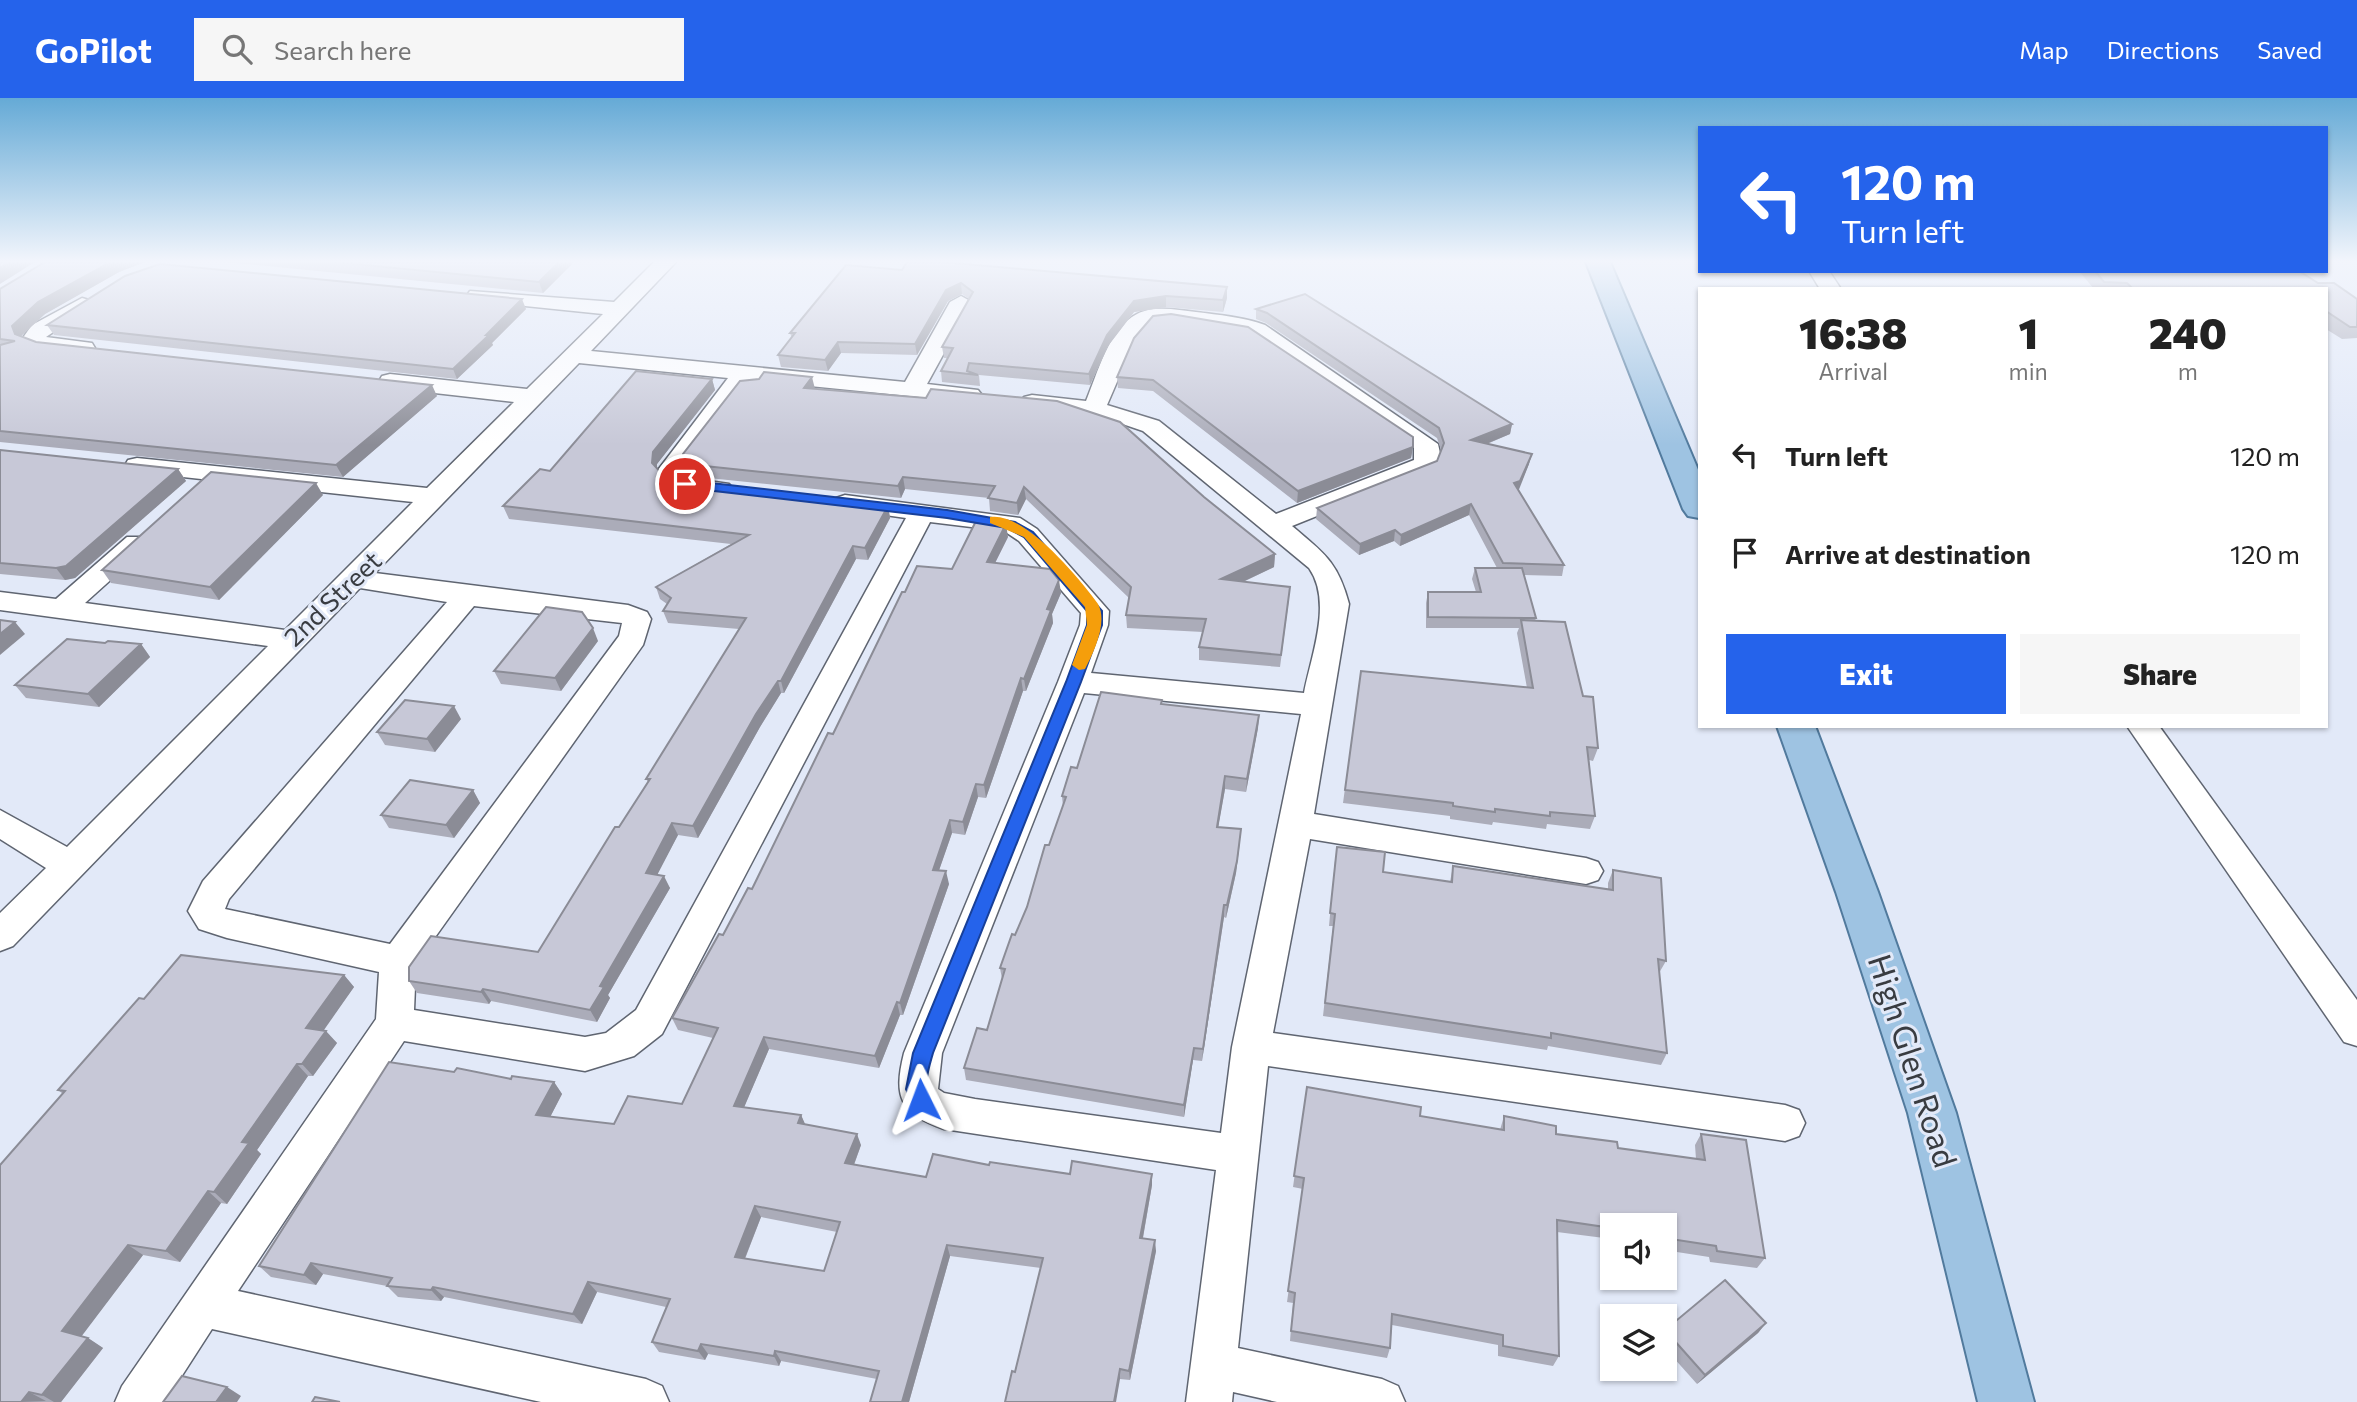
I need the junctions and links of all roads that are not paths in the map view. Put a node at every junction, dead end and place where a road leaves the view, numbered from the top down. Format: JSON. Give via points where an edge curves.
{"nodes":[{"id":1,"x":52,"y":323,"type":"edge"},
{"id":2,"x":606,"y":323,"type":"edge"},
{"id":3,"x":949,"y":323,"type":"edge"},
{"id":4,"x":1141,"y":323,"type":"edge"},
{"id":5,"x":1227,"y":323,"type":"edge"},
{"id":6,"x":1623,"y":323,"type":"edge"},
{"id":7,"x":112,"y":351,"type":"edge"},
{"id":8,"x":575,"y":356,"type":"junction"},
{"id":9,"x":743,"y":374,"type":"junction"},
{"id":10,"x":371,"y":379,"type":"edge"},
{"id":11,"x":913,"y":388,"type":"junction"},
{"id":12,"x":534,"y":397,"type":"junction"},
{"id":13,"x":1094,"y":409,"type":"junction"},
{"id":14,"x":106,"y":462,"type":"edge"},
{"id":15,"x":213,"y":473,"type":"junction"},
{"id":16,"x":748,"y":492,"type":"edge"},
{"id":17,"x":436,"y":497,"type":"junction"},
{"id":18,"x":815,"y":499,"type":"edge"},
{"id":19,"x":183,"y":500,"type":"edge"},
{"id":20,"x":1698,"y":507,"type":"edge"},
{"id":21,"x":923,"y":511,"type":"junction"},
{"id":22,"x":1272,"y":525,"type":"junction"},
{"id":23,"x":152,"y":528,"type":"edge"},
{"id":24,"x":355,"y":579,"type":"junction"},
{"id":25,"x":467,"y":596,"type":"junction"},
{"id":26,"x":0,"y":601,"type":"edge"},
{"id":27,"x":61,"y":610,"type":"junction"},
{"id":28,"x":291,"y":640,"type":"junction"},
{"id":29,"x":1073,"y":682,"type":"junction"},
{"id":30,"x":1315,"y":705,"type":"junction"},
{"id":31,"x":1797,"y":728,"type":"edge"},
{"id":32,"x":2143,"y":728,"type":"edge"},
{"id":33,"x":0,"y":823,"type":"edge"},
{"id":34,"x":1295,"y":824,"type":"junction"},
{"id":35,"x":69,"y":865,"type":"junction"},
{"id":36,"x":1586,"y":871,"type":"dead end"},
{"id":37,"x":0,"y":936,"type":"edge"},
{"id":38,"x":398,"y":961,"type":"junction"},
{"id":39,"x":395,"y":1023,"type":"junction"},
{"id":40,"x":2357,"y":1030,"type":"edge"},
{"id":41,"x":1251,"y":1047,"type":"junction"},
{"id":42,"x":1785,"y":1123,"type":"dead end"},
{"id":43,"x":1238,"y":1154,"type":"junction"},
{"id":44,"x":202,"y":1304,"type":"junction"},
{"id":45,"x":1211,"y":1384,"type":"edge"},
{"id":46,"x":138,"y":1402,"type":"edge"},
{"id":47,"x":646,"y":1402,"type":"edge"},
{"id":48,"x":1382,"y":1402,"type":"edge"},
{"id":49,"x":2006,"y":1402,"type":"edge"}],
"edges":[{"from":1,"to":7,"type":"street","via":[[33,339]]},
{"from":2,"to":8,"type":"street","name":"2nd Street"},
{"from":3,"to":11,"type":"street"},
{"from":4,"to":13,"type":"street","via":[[1126,337]]},
{"from":5,"to":22,"type":"street","via":[[1257,330],[1426,444],[1425,464]]},
{"from":6,"to":20,"type":"main road"},
{"from":8,"to":9,"type":"street"},
{"from":8,"to":12,"type":"street","name":"2nd Street"},
{"from":9,"to":11,"type":"street"},
{"from":9,"to":16,"type":"street","via":[[671,470],[674,478],[685,484]]},
{"from":10,"to":12,"type":"street"},
{"from":11,"to":13,"type":"street"},
{"from":12,"to":17,"type":"street","name":"2nd Street"},
{"from":13,"to":22,"type":"street","via":[[1151,426]]},
{"from":14,"to":15,"type":"street"},
{"from":15,"to":17,"type":"street"},
{"from":15,"to":19,"type":"street"},
{"from":17,"to":24,"type":"street","name":"2nd Street"},
{"from":18,"to":21,"type":"street"},
{"from":21,"to":29,"type":"street","via":[[997,520],[1021,529],[1091,604],[1094,625]]},
{"from":21,"to":39,"type":"street","via":[[649,1022],[637,1035],[604,1052],[585,1054]]},
{"from":22,"to":30,"type":"street","via":[[1319,562],[1332,588],[1335,604]]},
{"from":23,"to":27,"type":"street"},
{"from":24,"to":25,"type":"street"},
{"from":24,"to":28,"type":"street","name":"2nd Street"},
{"from":25,"to":38,"type":"street","via":[[628,614],[638,619],[638,627]]},
{"from":25,"to":38,"type":"street","via":[[215,891],[206,911],[212,919],[227,924]]},
{"from":26,"to":27,"type":"street"},
{"from":27,"to":28,"type":"street"},
{"from":28,"to":35,"type":"street","name":"2nd Street"},
{"from":29,"to":30,"type":"street"},
{"from":29,"to":43,"type":"street","via":[[923,1053],[916,1089],[921,1100],[954,1114]]},
{"from":30,"to":34,"type":"street"},
{"from":31,"to":49,"type":"main road","name":"High Glen Road","via":[[1932,1113]]},
{"from":32,"to":40,"type":"street"},
{"from":33,"to":35,"type":"street"},
{"from":34,"to":36,"type":"street"},
{"from":34,"to":41,"type":"street"},
{"from":35,"to":37,"type":"street","name":"2nd Street"},
{"from":38,"to":39,"type":"street"},
{"from":39,"to":44,"type":"street"},
{"from":41,"to":42,"type":"street"},
{"from":41,"to":43,"type":"street"},
{"from":43,"to":45,"type":"street"},
{"from":44,"to":46,"type":"street"},
{"from":44,"to":47,"type":"street"},
{"from":45,"to":48,"type":"street"}]}
